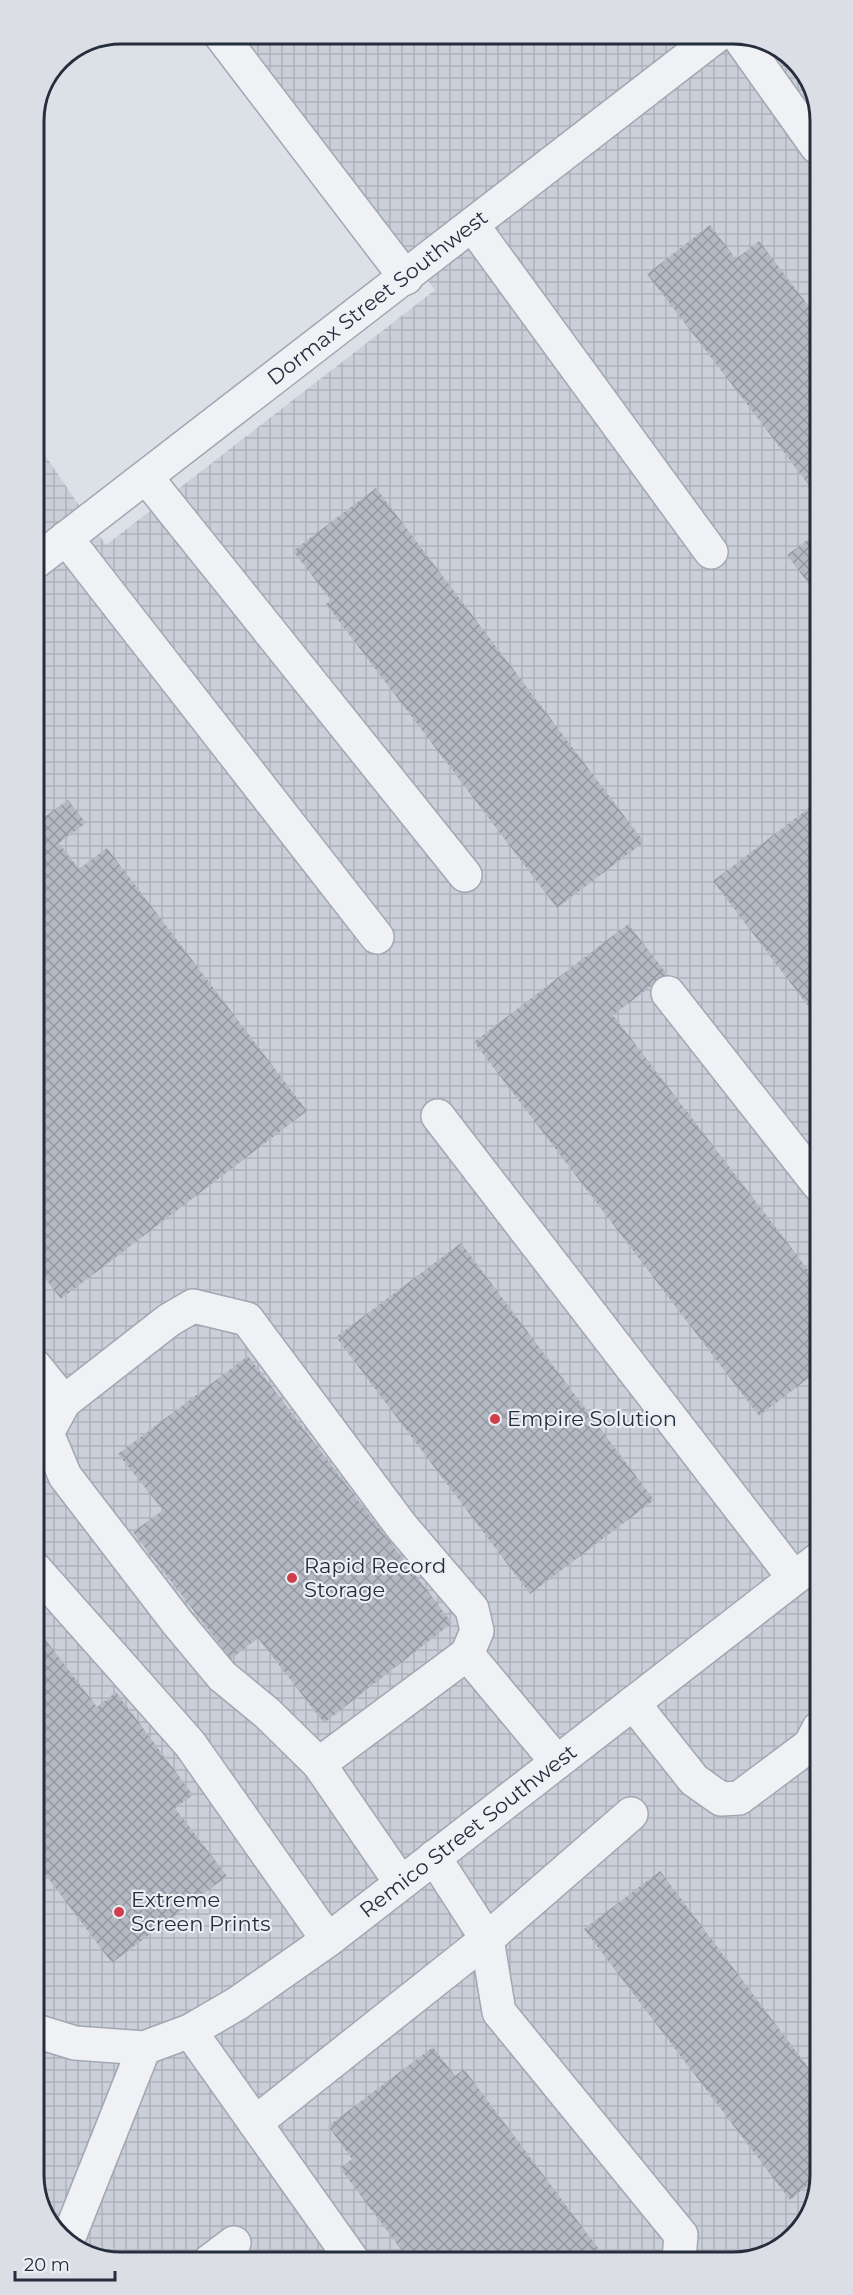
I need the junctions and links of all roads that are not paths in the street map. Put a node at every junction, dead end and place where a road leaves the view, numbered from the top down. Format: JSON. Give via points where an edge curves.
{"nodes":[{"id":1,"x":227,"y":44,"type":"edge"},
{"id":2,"x":706,"y":44,"type":"edge"},
{"id":3,"x":744,"y":45,"type":"edge"},
{"id":4,"x":810,"y":137,"type":"edge"},
{"id":5,"x":472,"y":226,"type":"junction"},
{"id":6,"x":406,"y":278,"type":"junction"},
{"id":7,"x":146,"y":477,"type":"junction"},
{"id":8,"x":66,"y":538,"type":"junction"},
{"id":9,"x":711,"y":552,"type":"dead end"},
{"id":10,"x":44,"y":555,"type":"edge"},
{"id":11,"x":465,"y":875,"type":"dead end"},
{"id":12,"x":377,"y":937,"type":"dead end"},
{"id":13,"x":669,"y":993,"type":"dead end"},
{"id":14,"x":438,"y":1116,"type":"dead end"},
{"id":15,"x":810,"y":1173,"type":"edge"},
{"id":16,"x":44,"y":1377,"type":"edge"},
{"id":17,"x":64,"y":1402,"type":"junction"},
{"id":18,"x":807,"y":1569,"type":"edge"},
{"id":19,"x":44,"y":1579,"type":"edge"},
{"id":20,"x":467,"y":1654,"type":"junction"},
{"id":21,"x":633,"y":1703,"type":"junction"},
{"id":22,"x":810,"y":1745,"type":"edge"},
{"id":23,"x":557,"y":1762,"type":"junction"},
{"id":24,"x":319,"y":1764,"type":"junction"},
{"id":25,"x":631,"y":1815,"type":"dead end"},
{"id":26,"x":434,"y":1857,"type":"junction"},
{"id":27,"x":401,"y":1883,"type":"junction"},
{"id":28,"x":487,"y":1939,"type":"junction"},
{"id":29,"x":328,"y":1940,"type":"junction"},
{"id":30,"x":190,"y":2031,"type":"junction"},
{"id":31,"x":44,"y":2033,"type":"edge"},
{"id":32,"x":144,"y":2048,"type":"junction"},
{"id":33,"x":255,"y":2123,"type":"junction"},
{"id":34,"x":71,"y":2233,"type":"edge"},
{"id":35,"x":346,"y":2251,"type":"edge"},
{"id":36,"x":680,"y":2252,"type":"edge"}],
"edges":[{"from":1,"to":6,"type":"street"},
{"from":2,"to":5,"type":"street","name":"Dormax Street Southwest"},
{"from":3,"to":4,"type":"street"},
{"from":5,"to":6,"type":"street","name":"Dormax Street Southwest"},
{"from":5,"to":9,"type":"street"},
{"from":6,"to":7,"type":"street","name":"Dormax Street Southwest"},
{"from":7,"to":8,"type":"street","name":"Dormax Street Southwest"},
{"from":7,"to":11,"type":"street"},
{"from":8,"to":10,"type":"street","name":"Dormax Street Southwest"},
{"from":8,"to":12,"type":"street"},
{"from":13,"to":15,"type":"street"},
{"from":14,"to":18,"type":"street"},
{"from":16,"to":17,"type":"street"},
{"from":17,"to":20,"type":"street","via":[[169,1320],[193,1306],[248,1319],[402,1527],[472,1609],[477,1631]]},
{"from":17,"to":24,"type":"street","via":[[47,1433],[65,1476],[222,1676]]},
{"from":18,"to":21,"type":"street","name":"Remico Street Southwest"},
{"from":19,"to":29,"type":"street","via":[[190,1744]]},
{"from":20,"to":23,"type":"street"},
{"from":20,"to":24,"type":"street"},
{"from":21,"to":22,"type":"street","via":[[694,1780],[721,1799],[739,1798]]},
{"from":21,"to":23,"type":"street","name":"Remico Street Southwest"},
{"from":23,"to":26,"type":"street","name":"Remico Street Southwest"},
{"from":24,"to":27,"type":"street"},
{"from":25,"to":28,"type":"street"},
{"from":26,"to":27,"type":"street","name":"Remico Street Southwest"},
{"from":26,"to":28,"type":"street"},
{"from":27,"to":29,"type":"street","name":"Remico Street Southwest"},
{"from":28,"to":33,"type":"street"},
{"from":28,"to":36,"type":"street","via":[[499,2012],[681,2235]]},
{"from":29,"to":30,"type":"street","name":"Remico Street Southwest","via":[[238,2003]]},
{"from":30,"to":32,"type":"street","name":"Remico Street Southwest"},
{"from":30,"to":33,"type":"street"},
{"from":31,"to":32,"type":"street","name":"Remico Street Southwest","via":[[94,2045]]},
{"from":32,"to":34,"type":"street"},
{"from":33,"to":35,"type":"street"}]}
